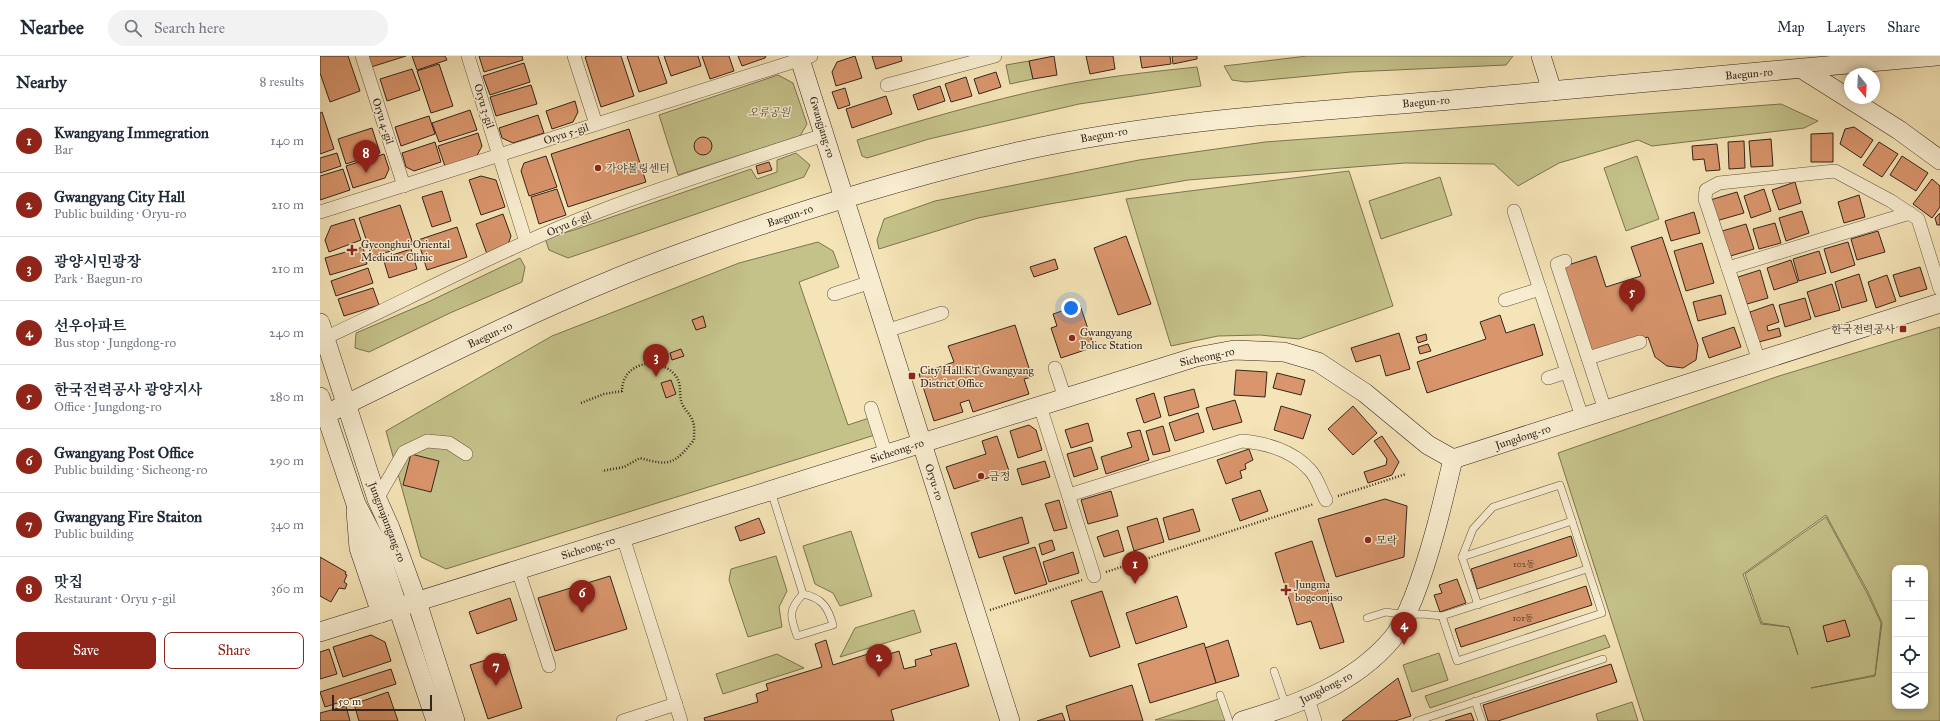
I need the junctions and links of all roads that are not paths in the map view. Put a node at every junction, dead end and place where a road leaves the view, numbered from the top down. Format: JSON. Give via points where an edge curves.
{"nodes":[{"id":1,"x":362,"y":56,"type":"edge"},
{"id":2,"x":468,"y":56,"type":"edge"},
{"id":3,"x":574,"y":56,"type":"edge"},
{"id":4,"x":995,"y":56,"type":"edge"},
{"id":5,"x":1541,"y":56,"type":"edge"},
{"id":6,"x":1936,"y":56,"type":"edge"},
{"id":7,"x":804,"y":57,"type":"edge"},
{"id":8,"x":1808,"y":62,"type":"edge"},
{"id":9,"x":886,"y":85,"type":"dead end"},
{"id":10,"x":1552,"y":92,"type":"junction"},
{"id":11,"x":596,"y":124,"type":"junction"},
{"id":12,"x":824,"y":135,"type":"junction"},
{"id":13,"x":499,"y":156,"type":"junction"},
{"id":14,"x":1940,"y":160,"type":"edge"},
{"id":15,"x":404,"y":186,"type":"junction"},
{"id":16,"x":844,"y":198,"type":"junction"},
{"id":17,"x":1514,"y":211,"type":"dead end"},
{"id":18,"x":320,"y":212,"type":"edge"},
{"id":19,"x":1910,"y":213,"type":"junction"},
{"id":20,"x":526,"y":242,"type":"junction"},
{"id":21,"x":1565,"y":261,"type":"dead end"},
{"id":22,"x":1728,"y":268,"type":"junction"},
{"id":23,"x":870,"y":282,"type":"junction"},
{"id":24,"x":1540,"y":289,"type":"junction"},
{"id":25,"x":1940,"y":289,"type":"edge"},
{"id":26,"x":834,"y":294,"type":"dead end"},
{"id":27,"x":1505,"y":300,"type":"dead end"},
{"id":28,"x":1940,"y":303,"type":"edge"},
{"id":29,"x":942,"y":312,"type":"dead end"},
{"id":30,"x":323,"y":330,"type":"edge"},
{"id":31,"x":886,"y":331,"type":"junction"},
{"id":32,"x":1640,"y":342,"type":"dead end"},
{"id":33,"x":1588,"y":358,"type":"junction"},
{"id":34,"x":1759,"y":361,"type":"junction"},
{"id":35,"x":1055,"y":368,"type":"dead end"},
{"id":36,"x":1567,"y":372,"type":"junction"},
{"id":37,"x":1548,"y":378,"type":"dead end"},
{"id":38,"x":1065,"y":398,"type":"junction"},
{"id":39,"x":347,"y":405,"type":"junction"},
{"id":40,"x":1040,"y":406,"type":"junction"},
{"id":41,"x":871,"y":408,"type":"dead end"},
{"id":42,"x":322,"y":409,"type":"edge"},
{"id":43,"x":1605,"y":410,"type":"junction"},
{"id":44,"x":1582,"y":417,"type":"junction"},
{"id":45,"x":922,"y":443,"type":"junction"},
{"id":46,"x":466,"y":454,"type":"dead end"},
{"id":47,"x":886,"y":455,"type":"junction"},
{"id":48,"x":1453,"y":459,"type":"junction"},
{"id":49,"x":771,"y":491,"type":"junction"},
{"id":50,"x":1069,"y":495,"type":"junction"},
{"id":51,"x":378,"y":499,"type":"junction"},
{"id":52,"x":1326,"y":500,"type":"road end"},
{"id":53,"x":356,"y":504,"type":"junction"},
{"id":54,"x":1572,"y":521,"type":"junction"},
{"id":55,"x":623,"y":537,"type":"junction"},
{"id":56,"x":1462,"y":556,"type":"junction"},
{"id":57,"x":1587,"y":569,"type":"junction"},
{"id":58,"x":518,"y":570,"type":"junction"},
{"id":59,"x":1094,"y":576,"type":"road end"},
{"id":60,"x":803,"y":594,"type":"junction"},
{"id":61,"x":417,"y":602,"type":"junction"},
{"id":62,"x":1478,"y":605,"type":"junction"},
{"id":63,"x":399,"y":608,"type":"junction"},
{"id":64,"x":381,"y":613,"type":"junction"},
{"id":65,"x":1406,"y":615,"type":"junction"},
{"id":66,"x":1442,"y":616,"type":"junction"},
{"id":67,"x":1367,"y":618,"type":"dead end"},
{"id":68,"x":320,"y":632,"type":"edge"},
{"id":69,"x":1603,"y":659,"type":"dead end"},
{"id":70,"x":549,"y":666,"type":"dead end"},
{"id":71,"x":1274,"y":671,"type":"dead end"},
{"id":72,"x":1220,"y":695,"type":"dead end"},
{"id":73,"x":1308,"y":699,"type":"junction"},
{"id":74,"x":1475,"y":702,"type":"junction"},
{"id":75,"x":676,"y":704,"type":"junction"},
{"id":76,"x":1286,"y":707,"type":"junction"},
{"id":77,"x":436,"y":721,"type":"edge"},
{"id":78,"x":455,"y":721,"type":"edge"},
{"id":79,"x":623,"y":721,"type":"edge"},
{"id":80,"x":681,"y":721,"type":"edge"},
{"id":81,"x":1010,"y":721,"type":"edge"},
{"id":82,"x":1229,"y":721,"type":"edge"},
{"id":83,"x":1242,"y":721,"type":"edge"},
{"id":84,"x":1315,"y":721,"type":"edge"},
{"id":85,"x":1417,"y":721,"type":"edge"},
{"id":86,"x":1482,"y":721,"type":"edge"}],
"edges":[{"from":1,"to":15,"type":"street","name":"Oryu 4-gil"},
{"from":2,"to":13,"type":"street","name":"Oryu 3-gil"},
{"from":3,"to":11,"type":"street"},
{"from":4,"to":9,"type":"street"},
{"from":5,"to":10,"type":"street"},
{"from":6,"to":8,"type":"street","name":"Baegun-ro"},
{"from":7,"to":11,"type":"street","name":"Oryu 5-gil"},
{"from":7,"to":12,"type":"street","name":"Gwangjang-ro"},
{"from":8,"to":10,"type":"street","name":"Baegun-ro"},
{"from":8,"to":14,"type":"street"},
{"from":10,"to":16,"type":"street","name":"Baegun-ro","via":[[1221,119],[1119,132],[1016,153]]},
{"from":11,"to":13,"type":"street","name":"Oryu 5-gil"},
{"from":12,"to":16,"type":"street","name":"Gwangjang-ro"},
{"from":12,"to":20,"type":"street","name":"Oryu 6-gil","via":[[708,172],[600,211]]},
{"from":13,"to":15,"type":"street","name":"Oryu 5-gil"},
{"from":13,"to":20,"type":"street","name":"Oryu 3-gil"},
{"from":15,"to":18,"type":"street","name":"Oryu 5-gil"},
{"from":16,"to":23,"type":"street","name":"Oryu-ro"},
{"from":16,"to":39,"type":"street","name":"Baegun-ro","via":[[686,250],[608,281],[470,344]]},
{"from":17,"to":24,"type":"street"},
{"from":19,"to":22,"type":"street"},
{"from":19,"to":22,"type":"street","via":[[1835,171],[1719,183],[1706,190],[1705,199]]},
{"from":19,"to":25,"type":"street","via":[[1918,219]]},
{"from":20,"to":30,"type":"street","name":"Oryu 6-gil"},
{"from":21,"to":33,"type":"street","via":[[1557,264]]},
{"from":22,"to":34,"type":"street"},
{"from":23,"to":26,"type":"street"},
{"from":23,"to":31,"type":"street","name":"Oryu-ro"},
{"from":24,"to":27,"type":"street"},
{"from":24,"to":36,"type":"street"},
{"from":28,"to":34,"type":"street","name":"Jungdong-ro"},
{"from":29,"to":31,"type":"street"},
{"from":30,"to":39,"type":"street","name":"Jungmajungang-ro"},
{"from":31,"to":45,"type":"street","name":"Oryu-ro"},
{"from":32,"to":33,"type":"street"},
{"from":33,"to":43,"type":"street"},
{"from":34,"to":43,"type":"street","name":"Jungdong-ro"},
{"from":35,"to":38,"type":"street"},
{"from":36,"to":37,"type":"street"},
{"from":36,"to":44,"type":"street"},
{"from":38,"to":40,"type":"street","name":"Sicheong-ro"},
{"from":38,"to":48,"type":"street","name":"Sicheong-ro","via":[[1196,357],[1234,350],[1284,352],[1318,362],[1365,392],[1428,446]]},
{"from":39,"to":42,"type":"street","name":"Baegun-ro"},
{"from":39,"to":51,"type":"street","name":"Jungmajungang-ro"},
{"from":40,"to":45,"type":"street","name":"Sicheong-ro"},
{"from":40,"to":50,"type":"street"},
{"from":41,"to":47,"type":"street"},
{"from":42,"to":53,"type":"street","name":"Jungmajungang-ro"},
{"from":43,"to":44,"type":"street","name":"Jungdong-ro"},
{"from":44,"to":48,"type":"street","name":"Jungdong-ro"},
{"from":45,"to":47,"type":"street","name":"Sicheong-ro"},
{"from":45,"to":81,"type":"street","name":"Oryu-ro"},
{"from":46,"to":51,"type":"street","via":[[449,443],[427,441],[404,452]]},
{"from":47,"to":49,"type":"street","name":"Sicheong-ro"},
{"from":48,"to":65,"type":"street","name":"Jungdong-ro","via":[[1427,565]]},
{"from":49,"to":55,"type":"street","name":"Sicheong-ro"},
{"from":49,"to":60,"type":"lane"},
{"from":50,"to":52,"type":"street","via":[[1242,442],[1261,443],[1289,454],[1310,470]]},
{"from":50,"to":59,"type":"street"},
{"from":51,"to":61,"type":"street","name":"Jungmajungang-ro"},
{"from":53,"to":63,"type":"street","name":"Jungmajungang-ro","via":[[376,542]]},
{"from":53,"to":64,"type":"street","via":[[360,548]]},
{"from":54,"to":56,"type":"lane"},
{"from":54,"to":56,"type":"lane","via":[[1560,485],[1493,507],[1473,529]]},
{"from":54,"to":57,"type":"lane"},
{"from":55,"to":58,"type":"street","name":"Sicheong-ro"},
{"from":55,"to":75,"type":"street"},
{"from":56,"to":62,"type":"lane"},
{"from":57,"to":62,"type":"lane"},
{"from":57,"to":66,"type":"lane","via":[[1602,613],[1457,661]]},
{"from":58,"to":61,"type":"street","name":"Sicheong-ro"},
{"from":58,"to":70,"type":"street"},
{"from":60,"to":60,"type":"lane","via":[[794,604],[791,614],[797,636],[833,625],[824,603],[814,596]]},
{"from":61,"to":63,"type":"street","name":"Sicheong-ro"},
{"from":61,"to":78,"type":"street","name":"Jungmajungang-ro"},
{"from":62,"to":66,"type":"lane"},
{"from":63,"to":64,"type":"street","name":"Sicheong-ro"},
{"from":63,"to":77,"type":"street","name":"Jungmajungang-ro"},
{"from":64,"to":68,"type":"street","name":"Sicheong-ro"},
{"from":65,"to":66,"type":"lane"},
{"from":65,"to":67,"type":"lane","via":[[1386,612]]},
{"from":65,"to":73,"type":"street","name":"Jungdong-ro","via":[[1393,638],[1374,658],[1352,676]]},
{"from":69,"to":74,"type":"lane"},
{"from":71,"to":76,"type":"lane"},
{"from":72,"to":82,"type":"lane"},
{"from":73,"to":76,"type":"street","name":"Jungdong-ro"},
{"from":73,"to":84,"type":"street"},
{"from":74,"to":85,"type":"lane"},
{"from":74,"to":86,"type":"lane"},
{"from":75,"to":79,"type":"street"},
{"from":75,"to":80,"type":"street"},
{"from":76,"to":83,"type":"street","name":"Jungdong-ro"}]}
